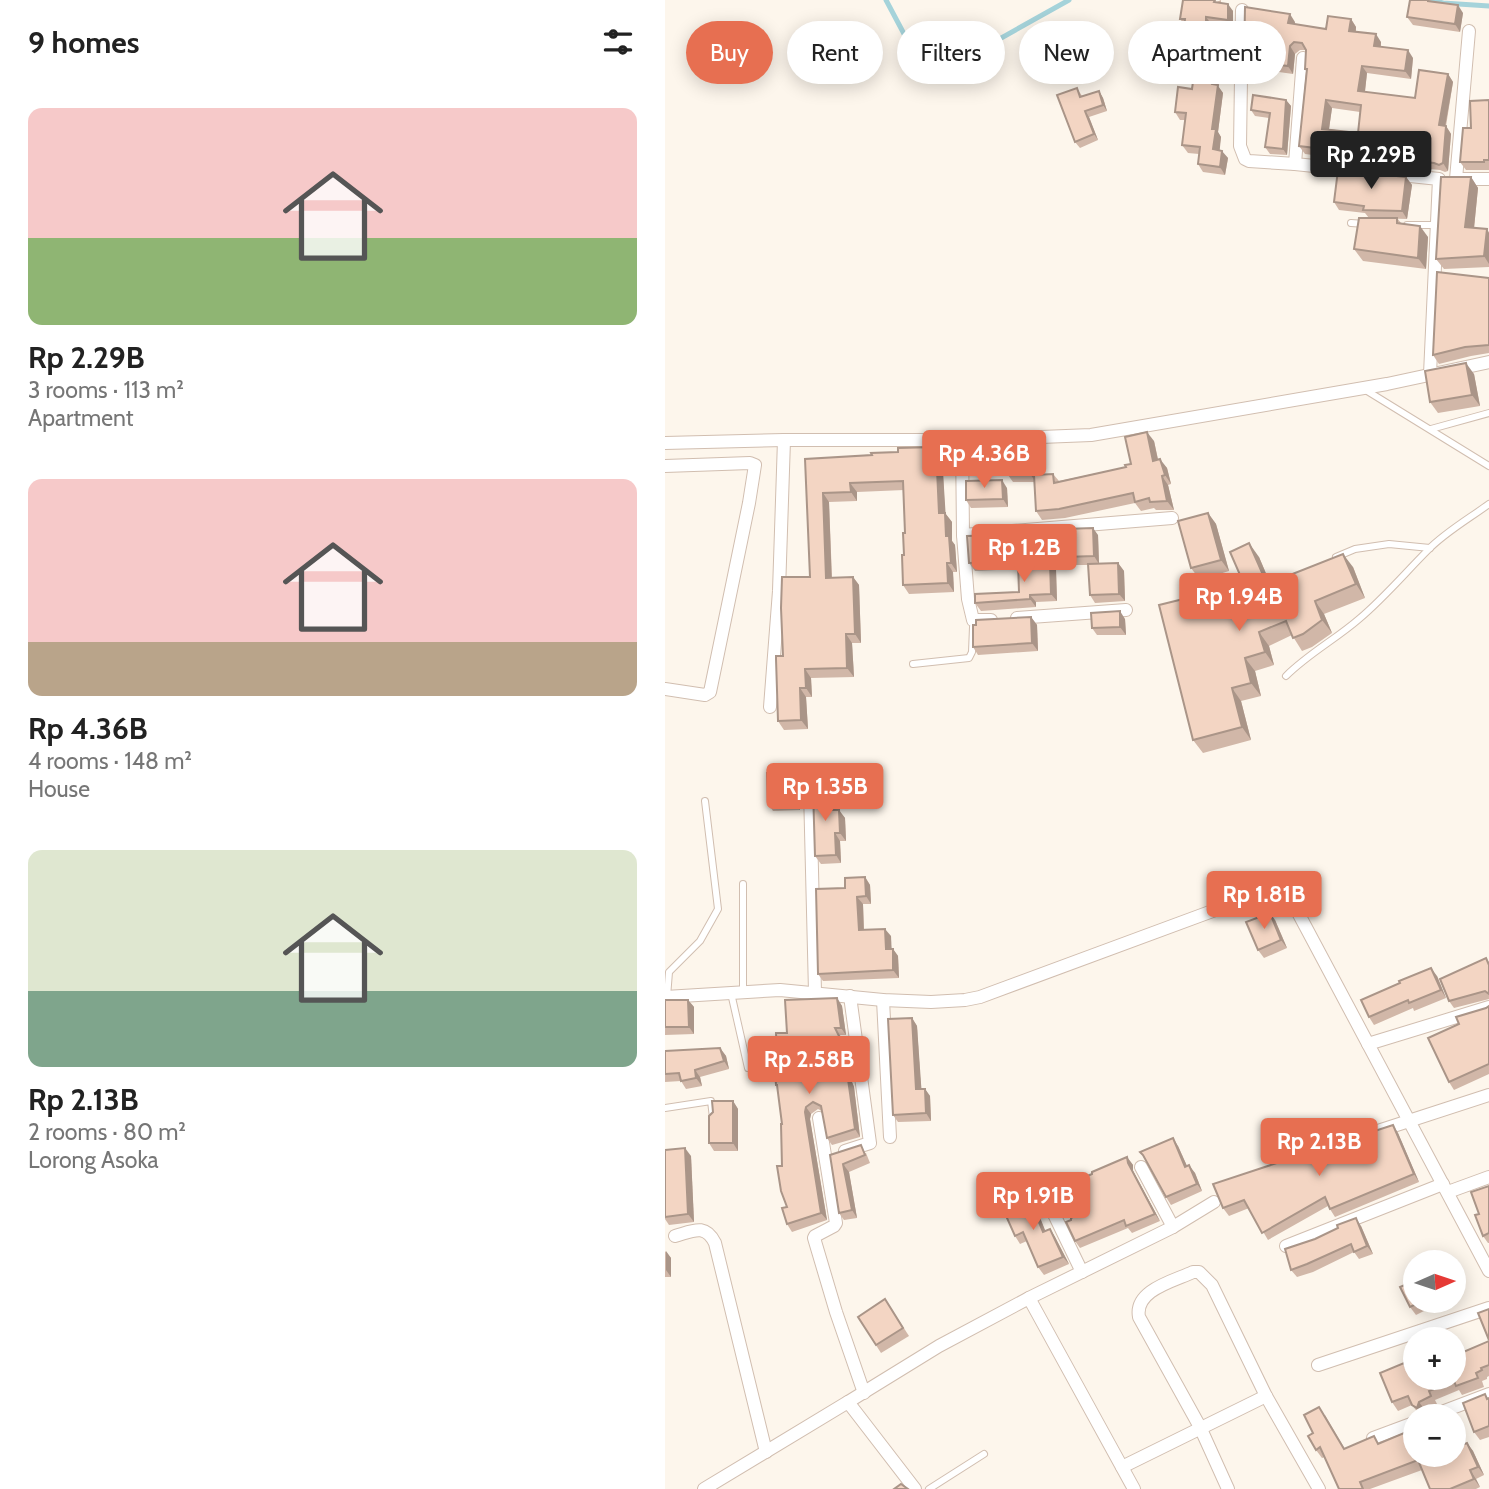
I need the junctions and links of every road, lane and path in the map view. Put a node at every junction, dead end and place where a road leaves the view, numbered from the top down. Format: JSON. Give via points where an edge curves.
{"nodes":[{"id":1,"x":1242,"y":10,"type":"edge"},
{"id":2,"x":1469,"y":31,"type":"dead end"},
{"id":3,"x":1303,"y":58,"type":"edge"},
{"id":4,"x":1295,"y":164,"type":"junction"},
{"id":5,"x":1439,"y":179,"type":"junction"},
{"id":6,"x":1456,"y":179,"type":"junction"},
{"id":7,"x":1489,"y":179,"type":"edge"},
{"id":8,"x":1351,"y":223,"type":"dead end"},
{"id":9,"x":1373,"y":224,"type":"edge"},
{"id":10,"x":1399,"y":225,"type":"edge"},
{"id":11,"x":1437,"y":225,"type":"junction"},
{"id":12,"x":1489,"y":362,"type":"edge"},
{"id":13,"x":1430,"y":374,"type":"junction"},
{"id":14,"x":1362,"y":388,"type":"junction"},
{"id":15,"x":1489,"y":413,"type":"edge"},
{"id":16,"x":1431,"y":429,"type":"junction"},
{"id":17,"x":784,"y":440,"type":"junction"},
{"id":18,"x":962,"y":440,"type":"junction"},
{"id":19,"x":665,"y":443,"type":"edge"},
{"id":20,"x":665,"y":466,"type":"edge"},
{"id":21,"x":1489,"y":466,"type":"edge"},
{"id":22,"x":1489,"y":504,"type":"edge"},
{"id":23,"x":1172,"y":518,"type":"dead end"},
{"id":24,"x":963,"y":535,"type":"junction"},
{"id":25,"x":1430,"y":548,"type":"junction"},
{"id":26,"x":1324,"y":562,"type":"edge"},
{"id":27,"x":1126,"y":610,"type":"dead end"},
{"id":28,"x":974,"y":620,"type":"junction"},
{"id":29,"x":913,"y":664,"type":"dead end"},
{"id":30,"x":1286,"y":676,"type":"dead end"},
{"id":31,"x":665,"y":689,"type":"edge"},
{"id":32,"x":770,"y":707,"type":"dead end"},
{"id":33,"x":810,"y":790,"type":"edge"},
{"id":34,"x":705,"y":801,"type":"dead end"},
{"id":35,"x":743,"y":884,"type":"dead end"},
{"id":36,"x":815,"y":992,"type":"junction"},
{"id":37,"x":737,"y":993,"type":"junction"},
{"id":38,"x":850,"y":996,"type":"junction"},
{"id":39,"x":666,"y":997,"type":"edge"},
{"id":40,"x":883,"y":1000,"type":"junction"},
{"id":41,"x":1489,"y":1007,"type":"edge"},
{"id":42,"x":1369,"y":1044,"type":"junction"},
{"id":43,"x":748,"y":1068,"type":"dead end"},
{"id":44,"x":1489,"y":1095,"type":"edge"},
{"id":45,"x":665,"y":1108,"type":"edge"},
{"id":46,"x":713,"y":1118,"type":"edge"},
{"id":47,"x":819,"y":1118,"type":"edge"},
{"id":48,"x":1410,"y":1121,"type":"junction"},
{"id":49,"x":1371,"y":1134,"type":"edge"},
{"id":50,"x":890,"y":1137,"type":"dead end"},
{"id":51,"x":826,"y":1156,"type":"junction"},
{"id":52,"x":1141,"y":1167,"type":"dead end"},
{"id":53,"x":1489,"y":1177,"type":"edge"},
{"id":54,"x":1446,"y":1188,"type":"junction"},
{"id":55,"x":1214,"y":1202,"type":"edge"},
{"id":56,"x":1050,"y":1206,"type":"dead end"},
{"id":57,"x":1173,"y":1227,"type":"junction"},
{"id":58,"x":675,"y":1236,"type":"dead end"},
{"id":59,"x":1286,"y":1246,"type":"edge"},
{"id":60,"x":1489,"y":1271,"type":"edge"},
{"id":61,"x":1082,"y":1272,"type":"junction"},
{"id":62,"x":1028,"y":1298,"type":"junction"},
{"id":63,"x":1489,"y":1308,"type":"edge"},
{"id":64,"x":1318,"y":1365,"type":"dead end"},
{"id":65,"x":864,"y":1393,"type":"junction"},
{"id":66,"x":1489,"y":1394,"type":"edge"},
{"id":67,"x":1266,"y":1396,"type":"junction"},
{"id":68,"x":848,"y":1402,"type":"junction"},
{"id":69,"x":1463,"y":1404,"type":"edge"},
{"id":70,"x":1200,"y":1427,"type":"junction"},
{"id":71,"x":1403,"y":1427,"type":"edge"},
{"id":72,"x":1373,"y":1438,"type":"edge"},
{"id":73,"x":766,"y":1452,"type":"junction"},
{"id":74,"x":984,"y":1454,"type":"dead end"},
{"id":75,"x":1122,"y":1467,"type":"junction"},
{"id":76,"x":704,"y":1489,"type":"edge"},
{"id":77,"x":915,"y":1489,"type":"edge"},
{"id":78,"x":929,"y":1489,"type":"edge"},
{"id":79,"x":1134,"y":1489,"type":"edge"},
{"id":80,"x":1228,"y":1489,"type":"edge"},
{"id":81,"x":1319,"y":1489,"type":"edge"}],
"edges":[{"from":1,"to":4,"type":"street","via":[[1240,146],[1249,161]]},
{"from":2,"to":6,"type":"street"},
{"from":3,"to":4,"type":"street"},
{"from":4,"to":5,"type":"street"},
{"from":5,"to":6,"type":"street"},
{"from":5,"to":11,"type":"street"},
{"from":6,"to":7,"type":"street"},
{"from":8,"to":9,"type":"lane"},
{"from":10,"to":11,"type":"lane"},
{"from":11,"to":13,"type":"street"},
{"from":12,"to":13,"type":"street"},
{"from":13,"to":14,"type":"street"},
{"from":14,"to":16,"type":"lane"},
{"from":14,"to":18,"type":"street","via":[[1091,435]]},
{"from":15,"to":16,"type":"lane"},
{"from":16,"to":21,"type":"lane"},
{"from":17,"to":18,"type":"street"},
{"from":17,"to":19,"type":"street"},
{"from":17,"to":32,"type":"street","via":[[781,565]]},
{"from":18,"to":24,"type":"street"},
{"from":20,"to":31,"type":"street","via":[[755,465],[709,692]]},
{"from":22,"to":25,"type":"lane"},
{"from":23,"to":24,"type":"street"},
{"from":24,"to":28,"type":"street"},
{"from":25,"to":26,"type":"lane","via":[[1389,544],[1355,549]]},
{"from":25,"to":30,"type":"lane","via":[[1358,620]]},
{"from":27,"to":28,"type":"street"},
{"from":28,"to":29,"type":"lane","via":[[969,658]]},
{"from":33,"to":36,"type":"street"},
{"from":34,"to":39,"type":"lane","via":[[718,909],[700,941],[669,972]]},
{"from":35,"to":37,"type":"lane"},
{"from":36,"to":37,"type":"street"},
{"from":36,"to":38,"type":"street"},
{"from":37,"to":39,"type":"street"},
{"from":37,"to":43,"type":"lane"},
{"from":38,"to":40,"type":"street"},
{"from":38,"to":51,"type":"street","via":[[870,1143]]},
{"from":40,"to":42,"type":"street","via":[[979,997],[1245,899],[1274,895],[1294,905]]},
{"from":40,"to":50,"type":"street"},
{"from":41,"to":42,"type":"street"},
{"from":42,"to":48,"type":"street"},
{"from":44,"to":48,"type":"street"},
{"from":45,"to":46,"type":"lane","via":[[711,1101]]},
{"from":47,"to":51,"type":"street"},
{"from":48,"to":49,"type":"street"},
{"from":48,"to":54,"type":"street"},
{"from":51,"to":65,"type":"street","via":[[836,1223],[814,1238]]},
{"from":52,"to":57,"type":"street"},
{"from":53,"to":54,"type":"street"},
{"from":54,"to":59,"type":"street"},
{"from":54,"to":60,"type":"street"},
{"from":55,"to":57,"type":"street"},
{"from":56,"to":61,"type":"street"},
{"from":57,"to":61,"type":"street"},
{"from":58,"to":73,"type":"street","via":[[697,1230],[712,1236]]},
{"from":61,"to":62,"type":"street"},
{"from":62,"to":65,"type":"street"},
{"from":62,"to":75,"type":"street"},
{"from":63,"to":64,"type":"street"},
{"from":65,"to":68,"type":"street"},
{"from":66,"to":69,"type":"street"},
{"from":67,"to":70,"type":"street"},
{"from":67,"to":70,"type":"street","via":[[1206,1278],[1193,1272],[1150,1292],[1141,1300],[1139,1317]]},
{"from":67,"to":81,"type":"street"},
{"from":68,"to":73,"type":"street"},
{"from":68,"to":77,"type":"street"},
{"from":70,"to":75,"type":"street"},
{"from":70,"to":80,"type":"street"},
{"from":71,"to":72,"type":"street"},
{"from":73,"to":76,"type":"street"},
{"from":74,"to":78,"type":"lane"},
{"from":75,"to":79,"type":"street"}]}
